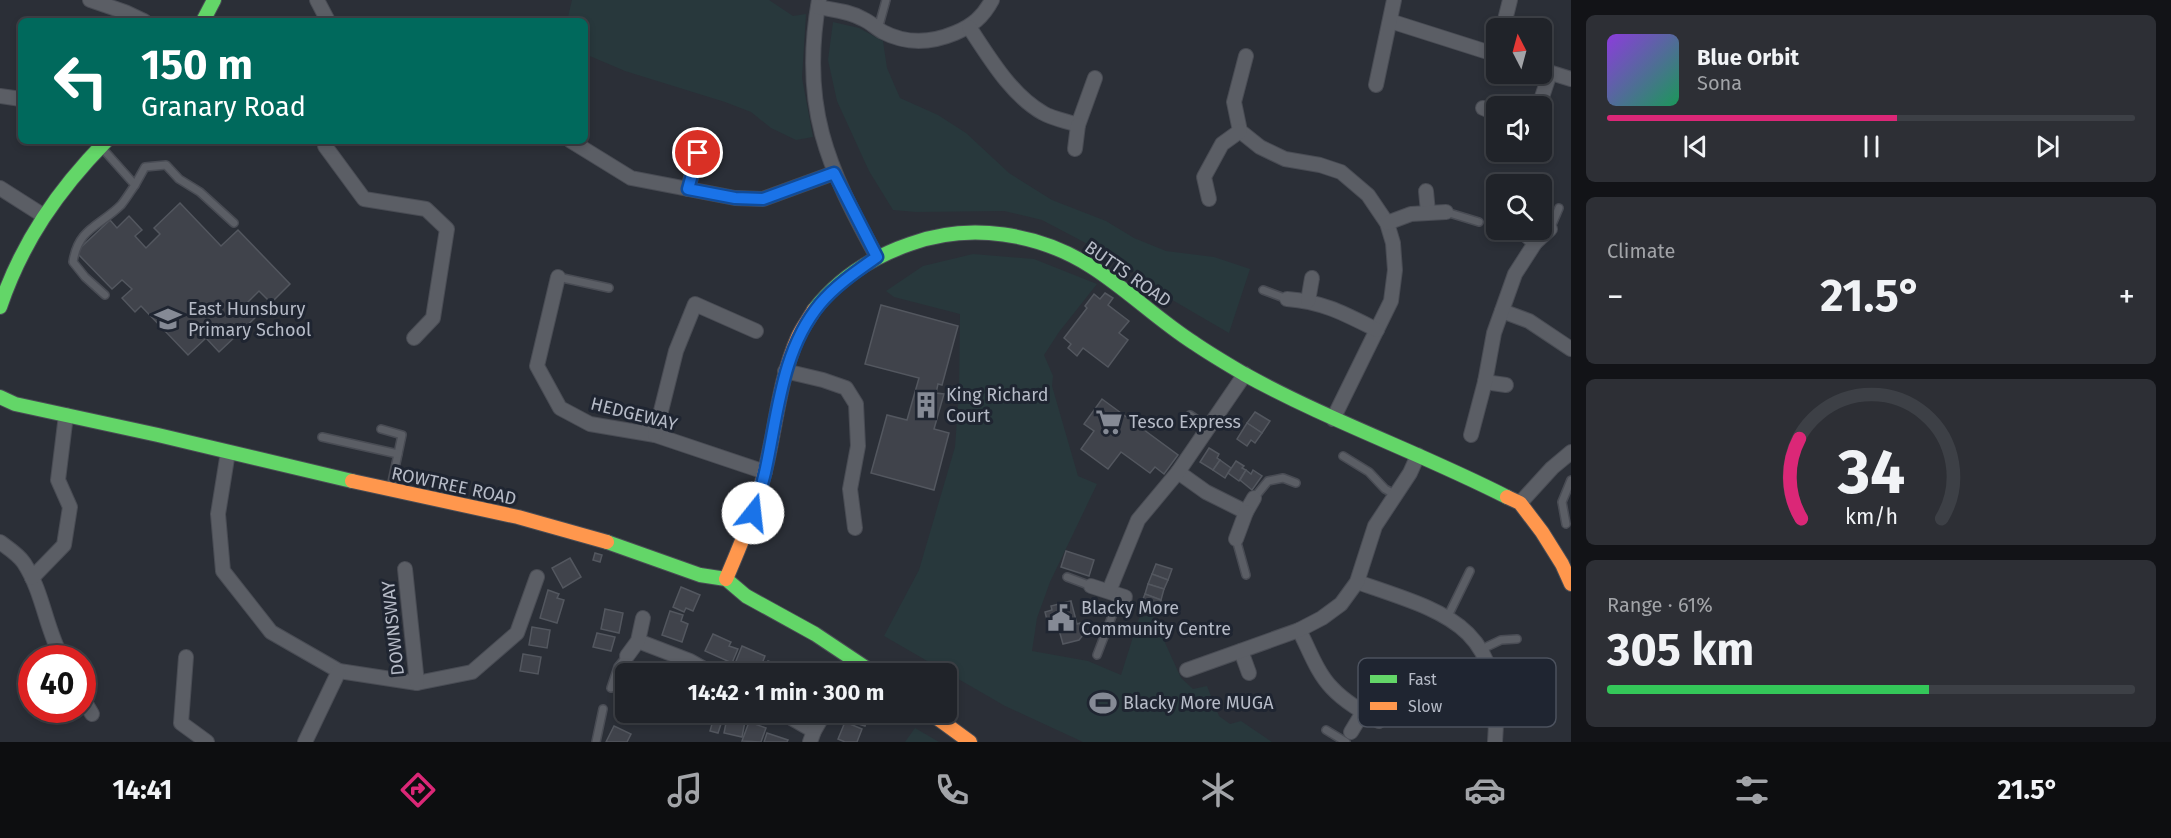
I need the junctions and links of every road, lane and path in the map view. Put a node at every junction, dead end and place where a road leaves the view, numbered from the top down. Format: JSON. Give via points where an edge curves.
{"nodes":[{"id":1,"x":90,"y":0,"type":"edge"},
{"id":2,"x":214,"y":0,"type":"edge"},
{"id":3,"x":317,"y":0,"type":"edge"},
{"id":4,"x":886,"y":0,"type":"edge"},
{"id":5,"x":992,"y":0,"type":"edge"},
{"id":6,"x":1394,"y":0,"type":"edge"},
{"id":7,"x":1510,"y":0,"type":"edge"},
{"id":8,"x":819,"y":4,"type":"edge"},
{"id":9,"x":127,"y":6,"type":"edge"},
{"id":10,"x":141,"y":18,"type":"edge"},
{"id":11,"x":205,"y":18,"type":"edge"},
{"id":12,"x":326,"y":18,"type":"edge"},
{"id":13,"x":1506,"y":18,"type":"edge"},
{"id":14,"x":1390,"y":21,"type":"junction"},
{"id":15,"x":969,"y":27,"type":"junction"},
{"id":16,"x":878,"y":29,"type":"junction"},
{"id":17,"x":1486,"y":49,"type":"edge"},
{"id":18,"x":1246,"y":56,"type":"dead end"},
{"id":19,"x":1552,"y":73,"type":"edge"},
{"id":20,"x":1095,"y":78,"type":"dead end"},
{"id":21,"x":1571,"y":79,"type":"edge"},
{"id":22,"x":1376,"y":85,"type":"dead end"},
{"id":23,"x":0,"y":96,"type":"edge"},
{"id":24,"x":18,"y":99,"type":"edge"},
{"id":25,"x":1483,"y":108,"type":"dead end"},
{"id":26,"x":1486,"y":109,"type":"edge"},
{"id":27,"x":1078,"y":126,"type":"junction"},
{"id":28,"x":1240,"y":131,"type":"junction"},
{"id":29,"x":702,"y":136,"type":"dead end"},
{"id":30,"x":103,"y":144,"type":"edge"},
{"id":31,"x":325,"y":144,"type":"edge"},
{"id":32,"x":576,"y":144,"type":"edge"},
{"id":33,"x":1075,"y":149,"type":"dead end"},
{"id":34,"x":834,"y":173,"type":"junction"},
{"id":35,"x":135,"y":185,"type":"junction"},
{"id":36,"x":0,"y":188,"type":"edge"},
{"id":37,"x":688,"y":189,"type":"junction"},
{"id":38,"x":1426,"y":191,"type":"dead end"},
{"id":39,"x":1209,"y":199,"type":"dead end"},
{"id":40,"x":1559,"y":208,"type":"dead end"},
{"id":41,"x":1428,"y":212,"type":"junction"},
{"id":42,"x":1446,"y":212,"type":"joint"},
{"id":43,"x":44,"y":216,"type":"junction"},
{"id":44,"x":1479,"y":222,"type":"dead end"},
{"id":45,"x":1387,"y":223,"type":"junction"},
{"id":46,"x":234,"y":224,"type":"dead end"},
{"id":47,"x":1552,"y":224,"type":"edge"},
{"id":48,"x":1532,"y":240,"type":"edge"},
{"id":49,"x":1538,"y":240,"type":"edge"},
{"id":50,"x":1535,"y":243,"type":"junction"},
{"id":51,"x":877,"y":257,"type":"junction"},
{"id":52,"x":558,"y":277,"type":"joint"},
{"id":53,"x":1312,"y":278,"type":"dead end"},
{"id":54,"x":609,"y":288,"type":"dead end"},
{"id":55,"x":1263,"y":290,"type":"dead end"},
{"id":56,"x":105,"y":295,"type":"dead end"},
{"id":57,"x":1287,"y":299,"type":"joint"},
{"id":58,"x":1308,"y":301,"type":"junction"},
{"id":59,"x":0,"y":307,"type":"edge"},
{"id":60,"x":1502,"y":311,"type":"junction"},
{"id":61,"x":1377,"y":330,"type":"junction"},
{"id":62,"x":756,"y":331,"type":"dead end"},
{"id":63,"x":414,"y":338,"type":"dead end"},
{"id":64,"x":1571,"y":349,"type":"edge"},
{"id":65,"x":785,"y":371,"type":"junction"},
{"id":66,"x":1245,"y":374,"type":"junction"},
{"id":67,"x":1485,"y":382,"type":"junction"},
{"id":68,"x":1506,"y":385,"type":"dead end"},
{"id":69,"x":0,"y":397,"type":"edge"},
{"id":70,"x":66,"y":415,"type":"junction"},
{"id":71,"x":1190,"y":415,"type":"dead end"},
{"id":72,"x":1333,"y":419,"type":"junction"},
{"id":73,"x":1209,"y":428,"type":"junction"},
{"id":74,"x":381,"y":429,"type":"dead end"},
{"id":75,"x":655,"y":435,"type":"junction"},
{"id":76,"x":1471,"y":435,"type":"dead end"},
{"id":77,"x":322,"y":437,"type":"dead end"},
{"id":78,"x":228,"y":452,"type":"junction"},
{"id":79,"x":1571,"y":452,"type":"edge"},
{"id":80,"x":398,"y":454,"type":"junction"},
{"id":81,"x":1418,"y":455,"type":"junction"},
{"id":82,"x":1343,"y":456,"type":"dead end"},
{"id":83,"x":765,"y":472,"type":"junction"},
{"id":84,"x":1178,"y":472,"type":"junction"},
{"id":85,"x":1571,"y":480,"type":"edge"},
{"id":86,"x":1296,"y":483,"type":"dead end"},
{"id":87,"x":390,"y":490,"type":"junction"},
{"id":88,"x":1396,"y":495,"type":"junction"},
{"id":89,"x":1254,"y":498,"type":"joint"},
{"id":90,"x":1520,"y":503,"type":"junction"},
{"id":91,"x":1246,"y":512,"type":"junction"},
{"id":92,"x":1566,"y":524,"type":"dead end"},
{"id":93,"x":855,"y":528,"type":"dead end"},
{"id":94,"x":1236,"y":539,"type":"joint"},
{"id":95,"x":0,"y":542,"type":"edge"},
{"id":96,"x":405,"y":568,"type":"dead end"},
{"id":97,"x":1470,"y":571,"type":"dead end"},
{"id":98,"x":1246,"y":575,"type":"dead end"},
{"id":99,"x":537,"y":577,"type":"dead end"},
{"id":100,"x":32,"y":578,"type":"junction"},
{"id":101,"x":1067,"y":578,"type":"dead end"},
{"id":102,"x":726,"y":579,"type":"junction"},
{"id":103,"x":1357,"y":582,"type":"junction"},
{"id":104,"x":1571,"y":584,"type":"edge"},
{"id":105,"x":1091,"y":586,"type":"joint"},
{"id":106,"x":1116,"y":594,"type":"junction"},
{"id":107,"x":643,"y":618,"type":"dead end"},
{"id":108,"x":1447,"y":618,"type":"junction"},
{"id":109,"x":1299,"y":630,"type":"junction"},
{"id":110,"x":1517,"y":639,"type":"dead end"},
{"id":111,"x":638,"y":641,"type":"junction"},
{"id":112,"x":55,"y":645,"type":"edge"},
{"id":113,"x":1482,"y":650,"type":"junction"},
{"id":114,"x":1241,"y":651,"type":"junction"},
{"id":115,"x":1097,"y":655,"type":"dead end"},
{"id":116,"x":627,"y":656,"type":"joint"},
{"id":117,"x":186,"y":657,"type":"dead end"},
{"id":118,"x":1486,"y":658,"type":"edge"},
{"id":119,"x":695,"y":663,"type":"edge"},
{"id":120,"x":849,"y":663,"type":"edge"},
{"id":121,"x":1187,"y":670,"type":"dead end"},
{"id":122,"x":339,"y":671,"type":"junction"},
{"id":123,"x":1249,"y":673,"type":"dead end"},
{"id":124,"x":417,"y":683,"type":"junction"},
{"id":125,"x":611,"y":688,"type":"dead end"},
{"id":126,"x":1358,"y":708,"type":"edge"},
{"id":127,"x":603,"y":709,"type":"dead end"},
{"id":128,"x":1358,"y":720,"type":"edge"},
{"id":129,"x":795,"y":723,"type":"edge"},
{"id":130,"x":819,"y":723,"type":"edge"},
{"id":131,"x":944,"y":723,"type":"edge"},
{"id":132,"x":1496,"y":727,"type":"edge"},
{"id":133,"x":1326,"y":730,"type":"dead end"},
{"id":134,"x":812,"y":737,"type":"edge"},
{"id":135,"x":1347,"y":739,"type":"edge"},
{"id":136,"x":207,"y":742,"type":"edge"},
{"id":137,"x":304,"y":742,"type":"edge"},
{"id":138,"x":596,"y":742,"type":"edge"},
{"id":139,"x":970,"y":742,"type":"edge"},
{"id":140,"x":1495,"y":742,"type":"edge"}],
"edges":[{"from":1,"to":9,"type":"street"},
{"from":2,"to":11,"type":"street"},
{"from":3,"to":12,"type":"street"},
{"from":4,"to":16,"type":"lane"},
{"from":5,"to":15,"type":"street"},
{"from":6,"to":14,"type":"street"},
{"from":7,"to":13,"type":"street"},
{"from":8,"to":16,"type":"street","via":[[862,18]]},
{"from":8,"to":34,"type":"street","via":[[812,51],[813,88]]},
{"from":9,"to":10,"type":"street"},
{"from":14,"to":17,"type":"street"},
{"from":14,"to":22,"type":"street"},
{"from":15,"to":16,"type":"street","via":[[940,39],[916,42]]},
{"from":15,"to":27,"type":"street","via":[[1022,97],[1043,113]]},
{"from":18,"to":28,"type":"street","via":[[1234,102]]},
{"from":19,"to":21,"type":"street"},
{"from":20,"to":27,"type":"street"},
{"from":23,"to":24,"type":"street"},
{"from":25,"to":26,"type":"street"},
{"from":27,"to":33,"type":"street"},
{"from":28,"to":39,"type":"street","via":[[1222,144],[1204,177]]},
{"from":28,"to":45,"type":"street","via":[[1260,147],[1285,159],[1341,172],[1368,195]]},
{"from":29,"to":37,"type":"street"},
{"from":30,"to":35,"type":"lane"},
{"from":30,"to":43,"type":"street"},
{"from":31,"to":63,"type":"street","via":[[364,199],[426,208],[447,229],[433,318]]},
{"from":32,"to":37,"type":"street","via":[[631,178]]},
{"from":34,"to":37,"type":"street","via":[[763,199]]},
{"from":34,"to":51,"type":"street"},
{"from":35,"to":46,"type":"lane","via":[[145,167],[166,165]]},
{"from":35,"to":56,"type":"lane","via":[[120,206],[96,223],[75,246],[73,262]]},
{"from":36,"to":43,"type":"street"},
{"from":38,"to":41,"type":"street"},
{"from":40,"to":47,"type":"lane"},
{"from":41,"to":42,"type":"street"},
{"from":41,"to":45,"type":"street"},
{"from":42,"to":44,"type":"lane"},
{"from":43,"to":59,"type":"street","via":[[9,278]]},
{"from":45,"to":61,"type":"street","via":[[1395,270],[1391,301]]},
{"from":48,"to":50,"type":"street"},
{"from":49,"to":50,"type":"street"},
{"from":50,"to":60,"type":"street","via":[[1515,274]]},
{"from":51,"to":65,"type":"street","name":"BUTTS ROAD","via":[[843,281],[820,304],[800,334]]},
{"from":51,"to":66,"type":"street","name":"BUTTS ROAD","via":[[909,243],[943,235],[993,233],[1045,244],[1092,267],[1193,343]]},
{"from":52,"to":54,"type":"lane"},
{"from":52,"to":75,"type":"street","name":"HEDGEWAY","via":[[537,366],[560,408],[590,424]]},
{"from":53,"to":58,"type":"street"},
{"from":55,"to":57,"type":"lane"},
{"from":57,"to":58,"type":"street"},
{"from":58,"to":61,"type":"street","via":[[1329,306]]},
{"from":60,"to":64,"type":"street","via":[[1529,321]]},
{"from":60,"to":67,"type":"street"},
{"from":61,"to":72,"type":"street"},
{"from":62,"to":75,"type":"street","via":[[695,304],[676,351]]},
{"from":65,"to":83,"type":"street","name":"BUTTS ROAD"},
{"from":65,"to":93,"type":"street","via":[[846,388],[856,404],[858,446],[850,489]]},
{"from":66,"to":72,"type":"street","name":"BUTTS ROAD"},
{"from":66,"to":73,"type":"street"},
{"from":67,"to":68,"type":"street"},
{"from":67,"to":76,"type":"street"},
{"from":69,"to":70,"type":"street","name":"ROWTREE ROAD"},
{"from":70,"to":78,"type":"street","name":"ROWTREE ROAD"},
{"from":70,"to":100,"type":"street","via":[[58,480],[70,507],[64,545]]},
{"from":71,"to":73,"type":"lane"},
{"from":72,"to":81,"type":"street","name":"BUTTS ROAD"},
{"from":73,"to":84,"type":"street"},
{"from":74,"to":80,"type":"lane","via":[[402,435]]},
{"from":75,"to":83,"type":"street","name":"HEDGEWAY"},
{"from":77,"to":80,"type":"lane"},
{"from":78,"to":87,"type":"street","name":"ROWTREE ROAD"},
{"from":78,"to":122,"type":"street","name":"DOWNSWAY","via":[[218,514],[223,571],[271,632]]},
{"from":79,"to":90,"type":"street"},
{"from":80,"to":87,"type":"lane"},
{"from":81,"to":88,"type":"street"},
{"from":81,"to":90,"type":"street","name":"BUTTS ROAD"},
{"from":82,"to":88,"type":"lane","via":[[1369,471]]},
{"from":83,"to":102,"type":"street","name":"BUTTS ROAD"},
{"from":84,"to":91,"type":"street","via":[[1206,492]]},
{"from":84,"to":106,"type":"street","via":[[1138,520]]},
{"from":85,"to":92,"type":"lane","via":[[1562,502]]},
{"from":86,"to":89,"type":"lane","via":[[1283,478],[1268,481]]},
{"from":87,"to":102,"type":"street","name":"ROWTREE ROAD","via":[[580,534],[700,575]]},
{"from":88,"to":103,"type":"street","via":[[1375,526]]},
{"from":89,"to":91,"type":"street"},
{"from":90,"to":104,"type":"street","name":"BUTTS ROAD","via":[[1542,532]]},
{"from":91,"to":94,"type":"street"},
{"from":94,"to":98,"type":"lane"},
{"from":95,"to":100,"type":"street","via":[[24,561]]},
{"from":96,"to":124,"type":"street","name":"DOWNSWAY"},
{"from":97,"to":108,"type":"lane"},
{"from":99,"to":124,"type":"street","name":"DOWNSWAY","via":[[517,633],[472,672]]},
{"from":100,"to":112,"type":"street"},
{"from":101,"to":105,"type":"lane"},
{"from":102,"to":120,"type":"street","name":"ROWTREE ROAD","via":[[746,596],[815,634]]},
{"from":103,"to":108,"type":"street","via":[[1433,609]]},
{"from":103,"to":109,"type":"street","via":[[1341,604]]},
{"from":105,"to":106,"type":"street"},
{"from":106,"to":115,"type":"lane","via":[[1117,603]]},
{"from":107,"to":111,"type":"street"},
{"from":108,"to":113,"type":"street"},
{"from":109,"to":114,"type":"street"},
{"from":109,"to":126,"type":"street","via":[[1332,688]]},
{"from":110,"to":113,"type":"lane","via":[[1496,641]]},
{"from":111,"to":116,"type":"street"},
{"from":111,"to":119,"type":"street"},
{"from":113,"to":118,"type":"street"},
{"from":114,"to":121,"type":"street"},
{"from":114,"to":123,"type":"street"},
{"from":116,"to":125,"type":"lane","via":[[618,667]]},
{"from":117,"to":136,"type":"street","via":[[181,723]]},
{"from":122,"to":124,"type":"street","name":"DOWNSWAY"},
{"from":122,"to":137,"type":"street"},
{"from":127,"to":138,"type":"lane"},
{"from":128,"to":135,"type":"street"},
{"from":129,"to":134,"type":"street"},
{"from":130,"to":134,"type":"street"},
{"from":131,"to":139,"type":"street"},
{"from":132,"to":140,"type":"street"},
{"from":133,"to":135,"type":"lane"}]}
